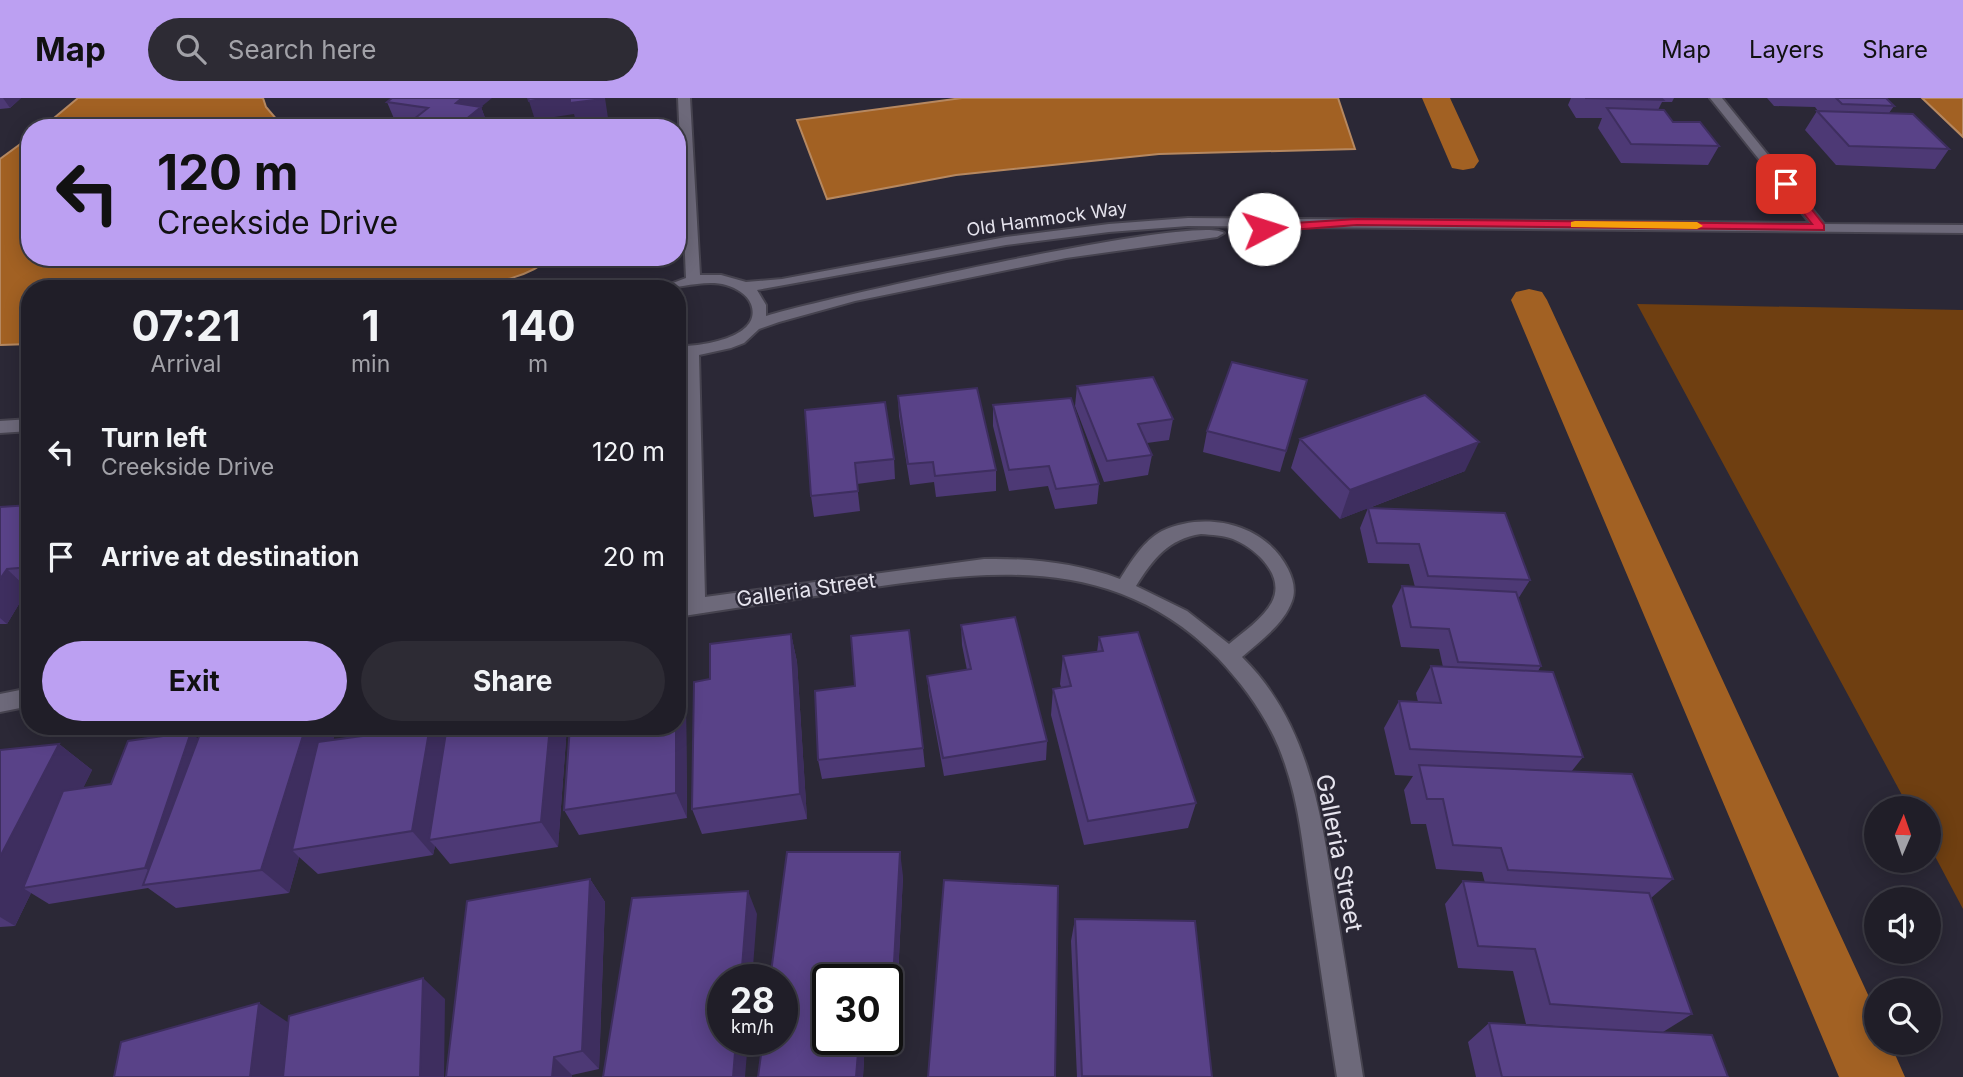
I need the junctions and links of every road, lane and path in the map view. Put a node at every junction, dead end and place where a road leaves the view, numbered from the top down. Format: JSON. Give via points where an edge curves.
{"nodes":[{"id":1,"x":684,"y":98,"type":"edge"},
{"id":2,"x":1716,"y":98,"type":"edge"},
{"id":3,"x":685,"y":119,"type":"edge"},
{"id":4,"x":686,"y":138,"type":"edge"},
{"id":5,"x":1357,"y":222,"type":"junction"},
{"id":6,"x":1820,"y":227,"type":"junction"},
{"id":7,"x":1963,"y":229,"type":"edge"},
{"id":8,"x":693,"y":280,"type":"junction"},
{"id":9,"x":686,"y":282,"type":"edge"},
{"id":10,"x":745,"y":287,"type":"junction"},
{"id":11,"x":754,"y":326,"type":"junction"},
{"id":12,"x":686,"y":352,"type":"edge"},
{"id":13,"x":21,"y":426,"type":"edge"},
{"id":14,"x":0,"y":427,"type":"edge"},
{"id":15,"x":1124,"y":588,"type":"junction"},
{"id":16,"x":686,"y":607,"type":"edge"},
{"id":17,"x":1229,"y":656,"type":"junction"},
{"id":18,"x":21,"y":698,"type":"edge"},
{"id":19,"x":0,"y":703,"type":"edge"},
{"id":20,"x":1350,"y":1077,"type":"edge"}],
"edges":[{"from":1,"to":3,"type":"street"},
{"from":2,"to":6,"type":"street"},
{"from":4,"to":8,"type":"street"},
{"from":5,"to":6,"type":"street","name":"Old Hammock Way"},
{"from":5,"to":10,"type":"street","name":"Old Hammock Way","via":[[1188,222],[1109,228],[1006,241]]},
{"from":5,"to":11,"type":"street","name":"Old Hammock Way","via":[[1199,235],[1057,255],[797,309]]},
{"from":6,"to":7,"type":"street","name":"Old Hammock Way"},
{"from":8,"to":9,"type":"street","name":"Old Hammock Way"},
{"from":8,"to":10,"type":"street","name":"Old Hammock Way"},
{"from":10,"to":11,"type":"street","via":[[757,298],[760,312]]},
{"from":11,"to":12,"type":"street","via":[[716,348]]},
{"from":13,"to":14,"type":"street"},
{"from":15,"to":16,"type":"street","name":"Galleria Street","via":[[1075,573],[1017,566],[961,568]]},
{"from":15,"to":17,"type":"street","name":"Galleria Street","via":[[1185,619]]},
{"from":15,"to":17,"type":"street","via":[[1168,536],[1190,528],[1242,534],[1264,548],[1279,566],[1285,586],[1280,606]]},
{"from":17,"to":20,"type":"street","name":"Galleria Street","via":[[1258,689],[1289,744],[1308,802]]},
{"from":18,"to":19,"type":"street"}]}
